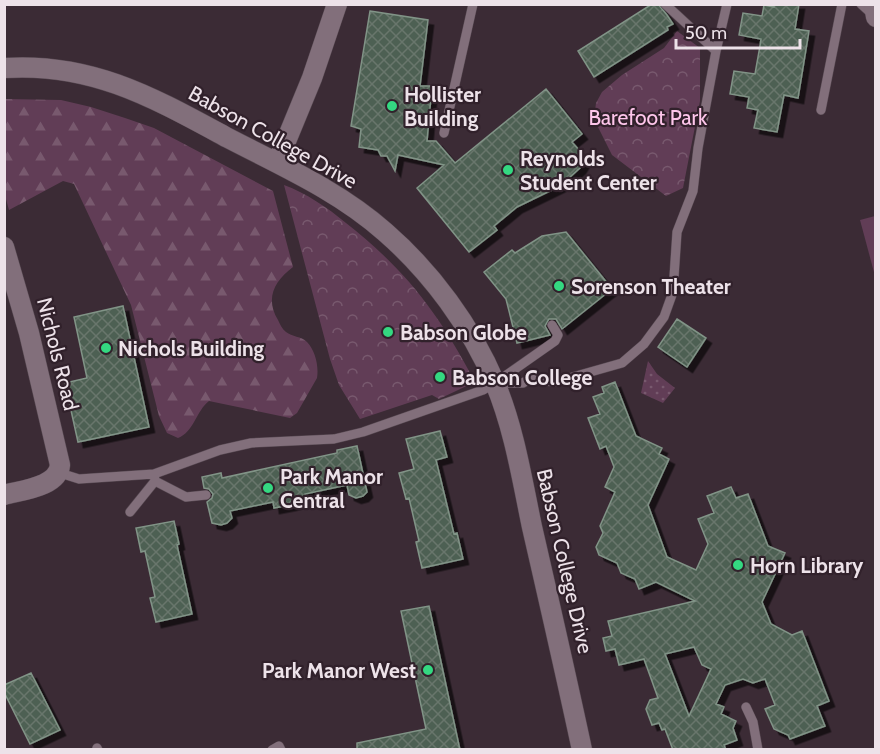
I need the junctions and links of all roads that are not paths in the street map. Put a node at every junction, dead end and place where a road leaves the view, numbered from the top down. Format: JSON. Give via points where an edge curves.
{"nodes":[{"id":1,"x":337,"y":4,"type":"edge"},
{"id":2,"x":473,"y":4,"type":"edge"},
{"id":3,"x":665,"y":4,"type":"edge"},
{"id":4,"x":727,"y":4,"type":"edge"},
{"id":5,"x":842,"y":4,"type":"edge"},
{"id":6,"x":861,"y":4,"type":"edge"},
{"id":7,"x":874,"y":4,"type":"edge"},
{"id":8,"x":875,"y":16,"type":"edge"},
{"id":9,"x":716,"y":51,"type":"junction"},
{"id":10,"x":4,"y":68,"type":"edge"},
{"id":11,"x":821,"y":110,"type":"dead end"},
{"id":12,"x":444,"y":133,"type":"dead end"},
{"id":13,"x":277,"y":163,"type":"junction"},
{"id":14,"x":4,"y":247,"type":"edge"},
{"id":15,"x":552,"y":325,"type":"dead end"},
{"id":16,"x":495,"y":383,"type":"junction"},
{"id":17,"x":60,"y":473,"type":"junction"},
{"id":18,"x":155,"y":478,"type":"junction"},
{"id":19,"x":4,"y":495,"type":"edge"},
{"id":20,"x":206,"y":495,"type":"dead end"},
{"id":21,"x":130,"y":512,"type":"dead end"},
{"id":22,"x":746,"y":707,"type":"dead end"},
{"id":23,"x":272,"y":750,"type":"edge"},
{"id":24,"x":281,"y":750,"type":"edge"},
{"id":25,"x":582,"y":750,"type":"edge"},
{"id":26,"x":758,"y":750,"type":"edge"}],
"edges":[{"from":1,"to":13,"type":"street"},
{"from":2,"to":12,"type":"lane"},
{"from":3,"to":9,"type":"lane"},
{"from":4,"to":9,"type":"lane"},
{"from":5,"to":11,"type":"lane"},
{"from":6,"to":8,"type":"lane"},
{"from":7,"to":8,"type":"street"},
{"from":9,"to":16,"type":"lane","via":[[693,191],[679,222],[673,292],[664,317],[644,344],[622,363],[555,382],[529,379],[523,383]]},
{"from":10,"to":13,"type":"street","name":"Babson College Drive","via":[[62,70],[129,88]]},
{"from":13,"to":16,"type":"street","name":"Babson College Drive","via":[[312,181],[385,232],[446,298]]},
{"from":14,"to":17,"type":"street","name":"Nichols Road","via":[[29,333]]},
{"from":15,"to":16,"type":"lane","via":[[558,335],[555,341]]},
{"from":16,"to":18,"type":"lane","via":[[363,432],[334,439],[251,443],[220,450]]},
{"from":16,"to":25,"type":"street","name":"Babson College Drive","via":[[522,479]]},
{"from":17,"to":18,"type":"lane","via":[[79,479]]},
{"from":17,"to":19,"type":"street","via":[[40,485]]},
{"from":18,"to":20,"type":"lane","via":[[186,497]]},
{"from":18,"to":21,"type":"lane"},
{"from":22,"to":26,"type":"lane"},
{"from":23,"to":24,"type":"lane","via":[[279,746]]}]}
